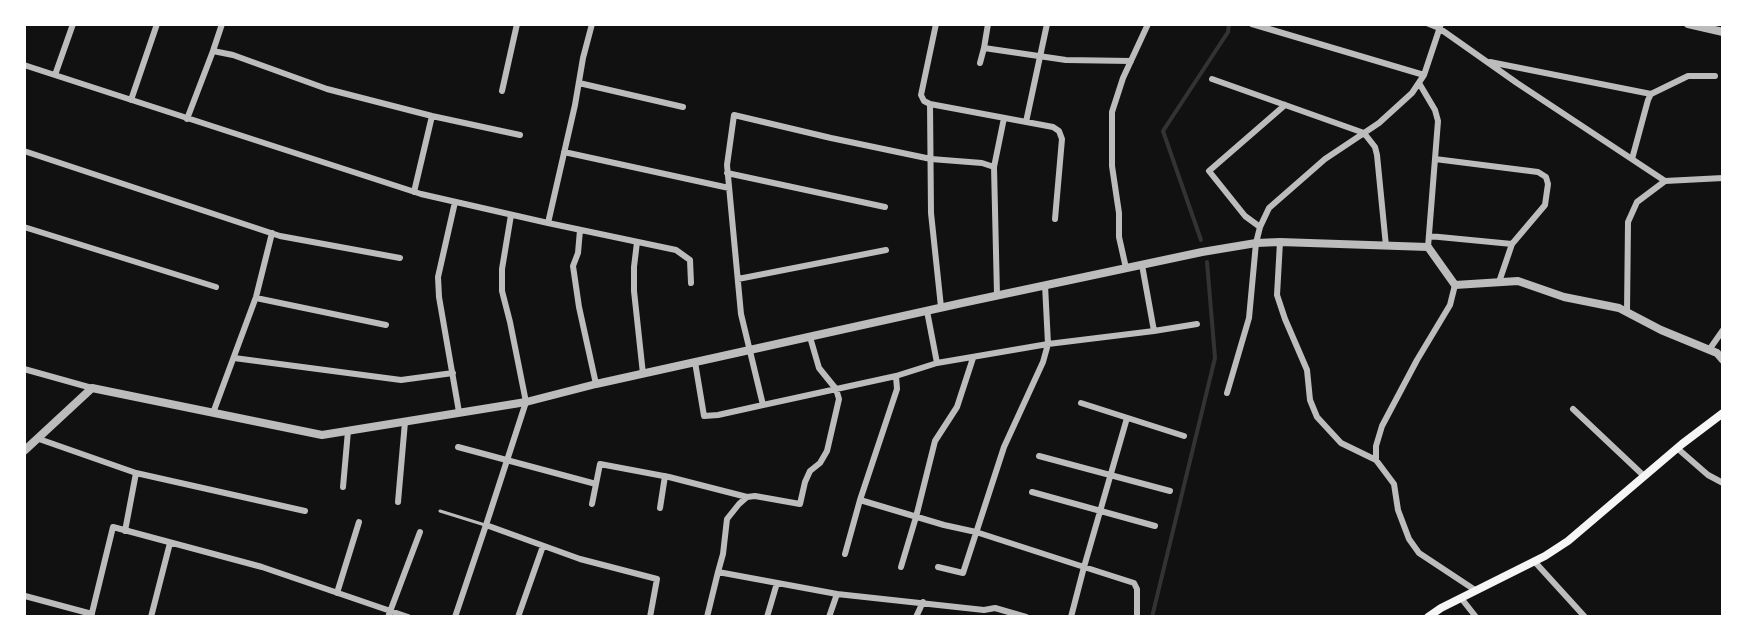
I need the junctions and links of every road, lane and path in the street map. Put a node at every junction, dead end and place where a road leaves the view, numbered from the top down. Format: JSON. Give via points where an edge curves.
{"nodes":[{"id":1,"x":73,"y":24,"type":"edge"},
{"id":2,"x":157,"y":24,"type":"edge"},
{"id":3,"x":222,"y":24,"type":"edge"},
{"id":4,"x":517,"y":24,"type":"edge"},
{"id":5,"x":592,"y":24,"type":"edge"},
{"id":6,"x":936,"y":24,"type":"edge"},
{"id":7,"x":988,"y":24,"type":"edge"},
{"id":8,"x":1047,"y":24,"type":"edge"},
{"id":9,"x":1148,"y":24,"type":"edge"},
{"id":10,"x":1252,"y":24,"type":"edge"},
{"id":11,"x":1429,"y":24,"type":"edge"},
{"id":12,"x":1688,"y":24,"type":"edge"},
{"id":13,"x":1440,"y":26,"type":"edge"},
{"id":14,"x":1723,"y":32,"type":"edge"},
{"id":15,"x":984,"y":48,"type":"junction"},
{"id":16,"x":213,"y":51,"type":"junction"},
{"id":17,"x":1041,"y":56,"type":"junction"},
{"id":18,"x":1131,"y":61,"type":"junction"},
{"id":19,"x":1486,"y":61,"type":"junction"},
{"id":20,"x":980,"y":63,"type":"dead end"},
{"id":21,"x":24,"y":65,"type":"edge"},
{"id":22,"x":55,"y":75,"type":"junction"},
{"id":23,"x":1424,"y":75,"type":"junction"},
{"id":24,"x":1715,"y":76,"type":"dead end"},
{"id":25,"x":1212,"y":80,"type":"dead end"},
{"id":26,"x":579,"y":83,"type":"junction"},
{"id":27,"x":1419,"y":83,"type":"junction"},
{"id":28,"x":501,"y":91,"type":"dead end"},
{"id":29,"x":1651,"y":94,"type":"junction"},
{"id":30,"x":131,"y":100,"type":"junction"},
{"id":31,"x":930,"y":104,"type":"junction"},
{"id":32,"x":1285,"y":105,"type":"junction"},
{"id":33,"x":683,"y":107,"type":"dead end"},
{"id":34,"x":432,"y":116,"type":"junction"},
{"id":35,"x":1005,"y":118,"type":"junction"},
{"id":36,"x":187,"y":119,"type":"junction"},
{"id":37,"x":1026,"y":122,"type":"junction"},
{"id":38,"x":1364,"y":133,"type":"junction"},
{"id":39,"x":520,"y":135,"type":"dead end"},
{"id":40,"x":24,"y":151,"type":"edge"},
{"id":41,"x":564,"y":152,"type":"junction"},
{"id":42,"x":931,"y":159,"type":"junction"},
{"id":43,"x":1435,"y":159,"type":"junction"},
{"id":44,"x":1632,"y":159,"type":"junction"},
{"id":45,"x":994,"y":167,"type":"junction"},
{"id":46,"x":727,"y":173,"type":"junction"},
{"id":47,"x":1723,"y":178,"type":"edge"},
{"id":48,"x":1665,"y":181,"type":"junction"},
{"id":49,"x":729,"y":188,"type":"junction"},
{"id":50,"x":414,"y":192,"type":"junction"},
{"id":51,"x":455,"y":202,"type":"junction"},
{"id":52,"x":885,"y":207,"type":"dead end"},
{"id":53,"x":511,"y":215,"type":"junction"},
{"id":54,"x":1055,"y":219,"type":"dead end"},
{"id":55,"x":548,"y":223,"type":"junction"},
{"id":56,"x":24,"y":227,"type":"edge"},
{"id":57,"x":1260,"y":227,"type":"junction"},
{"id":58,"x":580,"y":230,"type":"junction"},
{"id":59,"x":272,"y":233,"type":"junction"},
{"id":60,"x":1429,"y":236,"type":"junction"},
{"id":61,"x":637,"y":242,"type":"junction"},
{"id":62,"x":1280,"y":242,"type":"junction"},
{"id":63,"x":1256,"y":243,"type":"junction"},
{"id":64,"x":1512,"y":244,"type":"junction"},
{"id":65,"x":1386,"y":246,"type":"junction"},
{"id":66,"x":1428,"y":247,"type":"junction"},
{"id":67,"x":886,"y":250,"type":"dead end"},
{"id":68,"x":400,"y":258,"type":"dead end"},
{"id":69,"x":1142,"y":265,"type":"junction"},
{"id":70,"x":1126,"y":268,"type":"junction"},
{"id":71,"x":738,"y":279,"type":"junction"},
{"id":72,"x":1499,"y":282,"type":"junction"},
{"id":73,"x":691,"y":283,"type":"dead end"},
{"id":74,"x":1045,"y":285,"type":"junction"},
{"id":75,"x":1455,"y":285,"type":"junction"},
{"id":76,"x":216,"y":287,"type":"dead end"},
{"id":77,"x":998,"y":295,"type":"junction"},
{"id":78,"x":256,"y":298,"type":"junction"},
{"id":79,"x":941,"y":307,"type":"junction"},
{"id":80,"x":927,"y":311,"type":"junction"},
{"id":81,"x":1627,"y":312,"type":"junction"},
{"id":82,"x":1197,"y":324,"type":"dead end"},
{"id":83,"x":386,"y":326,"type":"dead end"},
{"id":84,"x":1723,"y":330,"type":"edge"},
{"id":85,"x":1154,"y":331,"type":"junction"},
{"id":86,"x":810,"y":337,"type":"junction"},
{"id":87,"x":1048,"y":344,"type":"junction"},
{"id":88,"x":751,"y":350,"type":"junction"},
{"id":89,"x":1709,"y":350,"type":"junction"},
{"id":90,"x":234,"y":358,"type":"junction"},
{"id":91,"x":973,"y":358,"type":"junction"},
{"id":92,"x":1723,"y":360,"type":"edge"},
{"id":93,"x":696,"y":362,"type":"junction"},
{"id":94,"x":938,"y":363,"type":"junction"},
{"id":95,"x":24,"y":369,"type":"edge"},
{"id":96,"x":453,"y":374,"type":"junction"},
{"id":97,"x":643,"y":374,"type":"junction"},
{"id":98,"x":896,"y":376,"type":"junction"},
{"id":99,"x":596,"y":384,"type":"junction"},
{"id":100,"x":92,"y":388,"type":"junction"},
{"id":101,"x":836,"y":389,"type":"junction"},
{"id":102,"x":1227,"y":393,"type":"dead end"},
{"id":103,"x":526,"y":402,"type":"junction"},
{"id":104,"x":1080,"y":403,"type":"dead end"},
{"id":105,"x":763,"y":405,"type":"junction"},
{"id":106,"x":1573,"y":409,"type":"dead end"},
{"id":107,"x":459,"y":412,"type":"junction"},
{"id":108,"x":213,"y":413,"type":"junction"},
{"id":109,"x":1723,"y":413,"type":"edge"},
{"id":110,"x":1127,"y":418,"type":"junction"},
{"id":111,"x":405,"y":422,"type":"junction"},
{"id":112,"x":348,"y":431,"type":"junction"},
{"id":113,"x":1184,"y":436,"type":"dead end"},
{"id":114,"x":39,"y":439,"type":"junction"},
{"id":115,"x":458,"y":447,"type":"dead end"},
{"id":116,"x":1677,"y":448,"type":"junction"},
{"id":117,"x":24,"y":451,"type":"edge"},
{"id":118,"x":1039,"y":456,"type":"dead end"},
{"id":119,"x":508,"y":459,"type":"junction"},
{"id":120,"x":1376,"y":460,"type":"junction"},
{"id":121,"x":136,"y":472,"type":"junction"},
{"id":122,"x":665,"y":476,"type":"junction"},
{"id":123,"x":1110,"y":476,"type":"junction"},
{"id":124,"x":1644,"y":476,"type":"junction"},
{"id":125,"x":1723,"y":483,"type":"edge"},
{"id":126,"x":596,"y":484,"type":"junction"},
{"id":127,"x":343,"y":487,"type":"dead end"},
{"id":128,"x":1170,"y":491,"type":"dead end"},
{"id":129,"x":1032,"y":492,"type":"dead end"},
{"id":130,"x":747,"y":497,"type":"junction"},
{"id":131,"x":860,"y":500,"type":"junction"},
{"id":132,"x":398,"y":502,"type":"dead end"},
{"id":133,"x":592,"y":504,"type":"dead end"},
{"id":134,"x":660,"y":508,"type":"dead end"},
{"id":135,"x":305,"y":511,"type":"dead end"},
{"id":136,"x":1100,"y":511,"type":"junction"},
{"id":137,"x":440,"y":512,"type":"dead end"},
{"id":138,"x":916,"y":517,"type":"junction"},
{"id":139,"x":359,"y":522,"type":"dead end"},
{"id":140,"x":486,"y":525,"type":"junction"},
{"id":141,"x":1155,"y":526,"type":"dead end"},
{"id":142,"x":125,"y":531,"type":"junction"},
{"id":143,"x":420,"y":532,"type":"dead end"},
{"id":144,"x":976,"y":532,"type":"junction"},
{"id":145,"x":170,"y":543,"type":"junction"},
{"id":146,"x":543,"y":546,"type":"junction"},
{"id":147,"x":845,"y":554,"type":"dead end"},
{"id":148,"x":1534,"y":561,"type":"junction"},
{"id":149,"x":901,"y":567,"type":"dead end"},
{"id":150,"x":938,"y":567,"type":"dead end"},
{"id":151,"x":1084,"y":567,"type":"junction"},
{"id":152,"x":718,"y":572,"type":"junction"},
{"id":153,"x":777,"y":583,"type":"junction"},
{"id":154,"x":1475,"y":590,"type":"junction"},
{"id":155,"x":337,"y":593,"type":"junction"},
{"id":156,"x":837,"y":594,"type":"junction"},
{"id":157,"x":25,"y":596,"type":"edge"},
{"id":158,"x":1461,"y":598,"type":"junction"},
{"id":159,"x":923,"y":602,"type":"junction"},
{"id":160,"x":991,"y":609,"type":"junction"},
{"id":161,"x":389,"y":614,"type":"edge"},
{"id":162,"x":91,"y":615,"type":"edge"},
{"id":163,"x":151,"y":617,"type":"edge"},
{"id":164,"x":408,"y":617,"type":"edge"},
{"id":165,"x":455,"y":617,"type":"edge"},
{"id":166,"x":518,"y":617,"type":"edge"},
{"id":167,"x":650,"y":617,"type":"edge"},
{"id":168,"x":706,"y":617,"type":"edge"},
{"id":169,"x":767,"y":617,"type":"edge"},
{"id":170,"x":829,"y":617,"type":"edge"},
{"id":171,"x":916,"y":617,"type":"edge"},
{"id":172,"x":988,"y":617,"type":"edge"},
{"id":173,"x":1026,"y":617,"type":"edge"},
{"id":174,"x":1071,"y":617,"type":"edge"},
{"id":175,"x":1137,"y":617,"type":"edge"},
{"id":176,"x":1428,"y":617,"type":"edge"},
{"id":177,"x":1476,"y":617,"type":"edge"},
{"id":178,"x":1584,"y":617,"type":"edge"}],
"edges":[{"from":1,"to":22,"type":"street"},
{"from":2,"to":30,"type":"street"},
{"from":3,"to":16,"type":"street"},
{"from":4,"to":28,"type":"street"},
{"from":5,"to":26,"type":"street"},
{"from":6,"to":31,"type":"street","via":[[921,95]]},
{"from":7,"to":15,"type":"street"},
{"from":8,"to":17,"type":"street"},
{"from":9,"to":18,"type":"street"},
{"from":10,"to":23,"type":"street"},
{"from":11,"to":13,"type":"street"},
{"from":12,"to":14,"type":"street"},
{"from":13,"to":19,"type":"street"},
{"from":13,"to":23,"type":"street"},
{"from":15,"to":17,"type":"street"},
{"from":15,"to":20,"type":"street"},
{"from":16,"to":34,"type":"street","via":[[327,89]]},
{"from":16,"to":36,"type":"street"},
{"from":17,"to":18,"type":"street"},
{"from":17,"to":37,"type":"street"},
{"from":18,"to":70,"type":"street","via":[[1112,112],[1112,166]]},
{"from":19,"to":29,"type":"street"},
{"from":19,"to":44,"type":"street"},
{"from":21,"to":22,"type":"street"},
{"from":22,"to":30,"type":"street"},
{"from":23,"to":27,"type":"street"},
{"from":24,"to":29,"type":"street","via":[[1688,76]]},
{"from":25,"to":32,"type":"street"},
{"from":26,"to":33,"type":"street"},
{"from":26,"to":41,"type":"street"},
{"from":27,"to":38,"type":"street"},
{"from":27,"to":43,"type":"street","via":[[1438,121]]},
{"from":29,"to":44,"type":"street"},
{"from":30,"to":36,"type":"street"},
{"from":31,"to":35,"type":"street"},
{"from":31,"to":42,"type":"street"},
{"from":32,"to":38,"type":"street"},
{"from":32,"to":57,"type":"street","via":[[1209,171],[1245,216]]},
{"from":34,"to":39,"type":"street"},
{"from":34,"to":50,"type":"street"},
{"from":35,"to":37,"type":"street"},
{"from":35,"to":45,"type":"street"},
{"from":36,"to":50,"type":"street"},
{"from":37,"to":54,"type":"street","via":[[1053,127],[1062,139]]},
{"from":38,"to":57,"type":"street","via":[[1324,159],[1269,208]]},
{"from":38,"to":65,"type":"street","via":[[1377,155]]},
{"from":40,"to":59,"type":"street"},
{"from":41,"to":49,"type":"street"},
{"from":41,"to":55,"type":"street"},
{"from":42,"to":45,"type":"street"},
{"from":42,"to":46,"type":"street","via":[[734,115]]},
{"from":42,"to":79,"type":"street","via":[[931,213]]},
{"from":43,"to":60,"type":"street"},
{"from":43,"to":64,"type":"street","via":[[1538,172],[1546,177],[1545,205]]},
{"from":44,"to":48,"type":"street"},
{"from":45,"to":77,"type":"street"},
{"from":46,"to":49,"type":"street"},
{"from":46,"to":52,"type":"street"},
{"from":47,"to":48,"type":"street"},
{"from":48,"to":81,"type":"street","via":[[1637,202],[1628,222]]},
{"from":49,"to":71,"type":"street"},
{"from":50,"to":51,"type":"street"},
{"from":51,"to":53,"type":"street"},
{"from":51,"to":96,"type":"street","via":[[438,277]]},
{"from":53,"to":55,"type":"street"},
{"from":53,"to":103,"type":"street","via":[[502,291]]},
{"from":55,"to":58,"type":"street"},
{"from":56,"to":76,"type":"street"},
{"from":57,"to":63,"type":"street"},
{"from":58,"to":61,"type":"street"},
{"from":58,"to":99,"type":"street","via":[[579,253],[573,266]]},
{"from":59,"to":68,"type":"street"},
{"from":59,"to":78,"type":"street"},
{"from":60,"to":64,"type":"street"},
{"from":60,"to":66,"type":"street"},
{"from":61,"to":73,"type":"street","via":[[676,250],[690,260]]},
{"from":61,"to":97,"type":"street","via":[[634,291]]},
{"from":62,"to":63,"type":"street"},
{"from":62,"to":65,"type":"street"},
{"from":62,"to":120,"type":"street","via":[[1277,295],[1307,370],[1310,399],[1317,417],[1341,443]]},
{"from":63,"to":69,"type":"street"},
{"from":63,"to":102,"type":"street","via":[[1249,318]]},
{"from":64,"to":72,"type":"street"},
{"from":65,"to":66,"type":"street"},
{"from":66,"to":75,"type":"street"},
{"from":67,"to":71,"type":"street"},
{"from":69,"to":70,"type":"street"},
{"from":69,"to":85,"type":"street"},
{"from":70,"to":74,"type":"street"},
{"from":71,"to":88,"type":"street","via":[[741,314]]},
{"from":72,"to":75,"type":"street"},
{"from":72,"to":81,"type":"street","via":[[1518,281]]},
{"from":74,"to":77,"type":"street"},
{"from":74,"to":87,"type":"street"},
{"from":75,"to":120,"type":"street","via":[[1450,305],[1382,426]]},
{"from":77,"to":79,"type":"street"},
{"from":78,"to":83,"type":"street"},
{"from":78,"to":90,"type":"street"},
{"from":79,"to":80,"type":"street"},
{"from":80,"to":86,"type":"street"},
{"from":80,"to":94,"type":"street"},
{"from":81,"to":89,"type":"street"},
{"from":82,"to":85,"type":"street"},
{"from":84,"to":89,"type":"street"},
{"from":85,"to":87,"type":"street"},
{"from":86,"to":88,"type":"street"},
{"from":86,"to":101,"type":"street","via":[[819,368]]},
{"from":87,"to":91,"type":"street"},
{"from":87,"to":144,"type":"street","via":[[1004,447]]},
{"from":88,"to":93,"type":"street"},
{"from":88,"to":105,"type":"street"},
{"from":89,"to":92,"type":"street"},
{"from":90,"to":96,"type":"street","via":[[401,380]]},
{"from":90,"to":108,"type":"street"},
{"from":91,"to":94,"type":"street"},
{"from":91,"to":138,"type":"street","via":[[957,407],[935,441]]},
{"from":93,"to":97,"type":"street"},
{"from":93,"to":105,"type":"street","via":[[704,416]]},
{"from":94,"to":98,"type":"street"},
{"from":95,"to":100,"type":"street"},
{"from":96,"to":107,"type":"street"},
{"from":97,"to":99,"type":"street"},
{"from":98,"to":101,"type":"street"},
{"from":98,"to":131,"type":"street","via":[[897,389]]},
{"from":99,"to":103,"type":"street"},
{"from":100,"to":108,"type":"street"},
{"from":100,"to":114,"type":"street"},
{"from":101,"to":105,"type":"street"},
{"from":101,"to":130,"type":"street","via":[[839,399],[827,451],[810,471],[800,504]]},
{"from":103,"to":107,"type":"street"},
{"from":103,"to":119,"type":"street"},
{"from":104,"to":110,"type":"street"},
{"from":106,"to":124,"type":"street"},
{"from":107,"to":111,"type":"street"},
{"from":108,"to":112,"type":"street","via":[[322,435]]},
{"from":109,"to":116,"type":"main road"},
{"from":110,"to":113,"type":"street"},
{"from":110,"to":123,"type":"street"},
{"from":111,"to":112,"type":"street"},
{"from":111,"to":132,"type":"street"},
{"from":112,"to":127,"type":"street"},
{"from":114,"to":117,"type":"street"},
{"from":114,"to":121,"type":"street"},
{"from":115,"to":119,"type":"street"},
{"from":116,"to":124,"type":"main road"},
{"from":116,"to":125,"type":"street"},
{"from":118,"to":123,"type":"street"},
{"from":119,"to":126,"type":"street"},
{"from":119,"to":140,"type":"street"},
{"from":120,"to":154,"type":"street","via":[[1394,484],[1398,510],[1419,553]]},
{"from":121,"to":135,"type":"street"},
{"from":121,"to":142,"type":"street"},
{"from":122,"to":126,"type":"street","via":[[600,464]]},
{"from":122,"to":130,"type":"street"},
{"from":122,"to":134,"type":"street"},
{"from":123,"to":128,"type":"street"},
{"from":123,"to":136,"type":"street"},
{"from":124,"to":148,"type":"main road","via":[[1568,541]]},
{"from":126,"to":133,"type":"street"},
{"from":129,"to":136,"type":"street"},
{"from":130,"to":152,"type":"street","via":[[727,519]]},
{"from":131,"to":138,"type":"street"},
{"from":131,"to":147,"type":"street"},
{"from":136,"to":141,"type":"street"},
{"from":136,"to":151,"type":"street"},
{"from":137,"to":140,"type":"lane"},
{"from":138,"to":144,"type":"street"},
{"from":138,"to":149,"type":"street"},
{"from":139,"to":155,"type":"street"},
{"from":140,"to":146,"type":"street"},
{"from":140,"to":165,"type":"street"},
{"from":142,"to":145,"type":"street"},
{"from":142,"to":162,"type":"street","via":[[113,527]]},
{"from":143,"to":161,"type":"street"},
{"from":144,"to":150,"type":"street","via":[[963,573]]},
{"from":144,"to":151,"type":"street"},
{"from":145,"to":155,"type":"street","via":[[262,567]]},
{"from":145,"to":163,"type":"street"},
{"from":146,"to":166,"type":"street"},
{"from":146,"to":167,"type":"street","via":[[657,579]]},
{"from":148,"to":154,"type":"main road"},
{"from":148,"to":178,"type":"street"},
{"from":151,"to":174,"type":"street"},
{"from":151,"to":175,"type":"street","via":[[1134,583]]},
{"from":152,"to":153,"type":"street"},
{"from":152,"to":168,"type":"street"},
{"from":153,"to":156,"type":"street"},
{"from":153,"to":169,"type":"street"},
{"from":154,"to":158,"type":"main road"},
{"from":155,"to":161,"type":"street"},
{"from":156,"to":159,"type":"street"},
{"from":156,"to":170,"type":"street"},
{"from":157,"to":162,"type":"street"},
{"from":158,"to":176,"type":"main road"},
{"from":158,"to":177,"type":"street"},
{"from":159,"to":160,"type":"street"},
{"from":159,"to":171,"type":"street"},
{"from":160,"to":172,"type":"street"},
{"from":160,"to":173,"type":"street"},
{"from":161,"to":164,"type":"street"}]}
